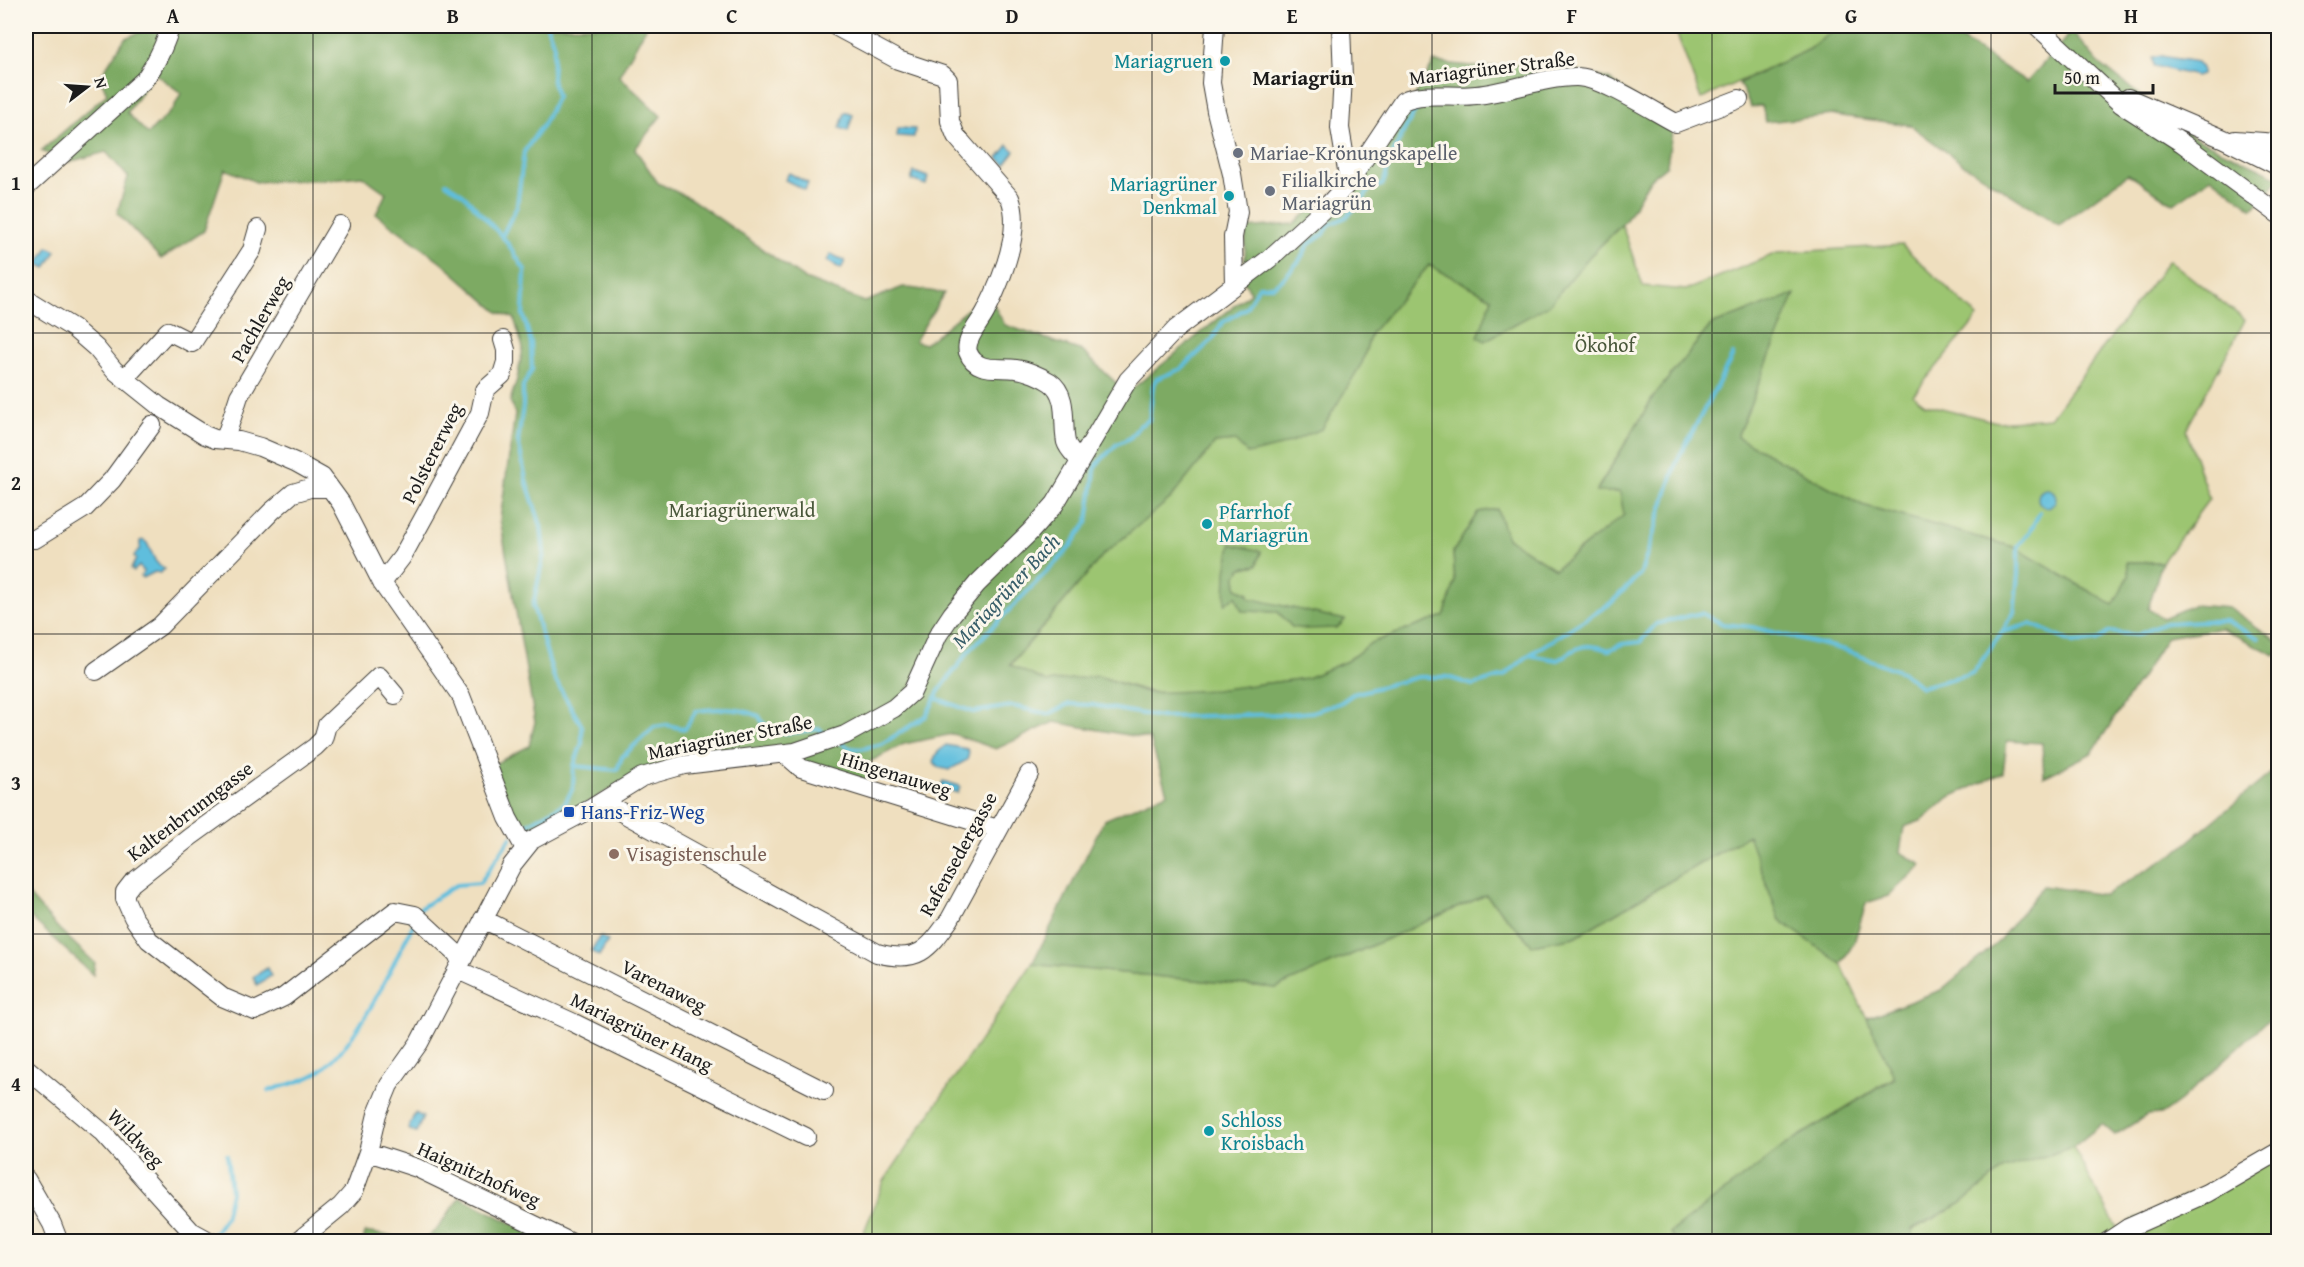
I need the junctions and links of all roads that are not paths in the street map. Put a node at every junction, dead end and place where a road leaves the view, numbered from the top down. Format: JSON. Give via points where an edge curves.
{"nodes":[{"id":1,"x":171,"y":26,"type":"edge"},
{"id":2,"x":835,"y":26,"type":"edge"},
{"id":3,"x":1215,"y":26,"type":"edge"},
{"id":4,"x":1341,"y":26,"type":"edge"},
{"id":5,"x":2037,"y":26,"type":"edge"},
{"id":6,"x":869,"y":34,"type":"edge"},
{"id":7,"x":2107,"y":90,"type":"junction"},
{"id":8,"x":1739,"y":99,"type":"dead end"},
{"id":9,"x":2224,"y":139,"type":"junction"},
{"id":10,"x":2278,"y":143,"type":"edge"},
{"id":11,"x":2278,"y":166,"type":"edge"},
{"id":12,"x":1349,"y":182,"type":"junction"},
{"id":13,"x":26,"y":187,"type":"edge"},
{"id":14,"x":2278,"y":214,"type":"edge"},
{"id":15,"x":340,"y":225,"type":"dead end"},
{"id":16,"x":258,"y":229,"type":"dead end"},
{"id":17,"x":1234,"y":284,"type":"junction"},
{"id":18,"x":26,"y":299,"type":"edge"},
{"id":19,"x":502,"y":340,"type":"dead end"},
{"id":20,"x":125,"y":378,"type":"junction"},
{"id":21,"x":152,"y":425,"type":"dead end"},
{"id":22,"x":225,"y":439,"type":"junction"},
{"id":23,"x":1080,"y":461,"type":"junction"},
{"id":24,"x":330,"y":488,"type":"junction"},
{"id":25,"x":26,"y":538,"type":"edge"},
{"id":26,"x":382,"y":583,"type":"junction"},
{"id":27,"x":96,"y":671,"type":"dead end"},
{"id":28,"x":395,"y":694,"type":"dead end"},
{"id":29,"x":785,"y":753,"type":"junction"},
{"id":30,"x":1029,"y":774,"type":"dead end"},
{"id":31,"x":603,"y":802,"type":"junction"},
{"id":32,"x":998,"y":830,"type":"junction"},
{"id":33,"x":519,"y":839,"type":"junction"},
{"id":34,"x":483,"y":919,"type":"junction"},
{"id":35,"x":460,"y":967,"type":"junction"},
{"id":36,"x":26,"y":1068,"type":"edge"},
{"id":37,"x":824,"y":1091,"type":"dead end"},
{"id":38,"x":806,"y":1137,"type":"dead end"},
{"id":39,"x":368,"y":1152,"type":"junction"},
{"id":40,"x":2278,"y":1152,"type":"edge"},
{"id":41,"x":26,"y":1179,"type":"edge"},
{"id":42,"x":208,"y":1240,"type":"edge"},
{"id":43,"x":59,"y":1242,"type":"edge"},
{"id":44,"x":297,"y":1242,"type":"edge"},
{"id":45,"x":570,"y":1242,"type":"edge"},
{"id":46,"x":2107,"y":1242,"type":"edge"}],
"edges":[{"from":1,"to":13,"type":"street","via":[[156,64],[144,80]]},
{"from":2,"to":6,"type":"street"},
{"from":3,"to":17,"type":"street","via":[[1211,83],[1238,212],[1233,237]]},
{"from":4,"to":12,"type":"street","via":[[1344,78],[1340,128]]},
{"from":5,"to":7,"type":"street"},
{"from":6,"to":23,"type":"street","via":[[898,60],[948,80],[950,121],[956,136],[1010,198],[1015,222],[1005,267],[968,342],[969,353],[987,369],[1018,369],[1052,383],[1062,399],[1066,445]]},
{"from":7,"to":9,"type":"street"},
{"from":7,"to":14,"type":"street","via":[[2121,104],[2182,143]]},
{"from":8,"to":12,"type":"street","name":"Mariagrüner Straße","via":[[1676,123],[1600,83],[1578,77],[1477,95],[1413,97],[1403,102]]},
{"from":9,"to":10,"type":"street"},
{"from":9,"to":11,"type":"street"},
{"from":12,"to":17,"type":"street","name":"Mariagrüner Straße","via":[[1293,238]]},
{"from":15,"to":22,"type":"street","name":"Pachlerweg","via":[[240,396]]},
{"from":16,"to":20,"type":"street","via":[[252,250],[192,344],[168,331]]},
{"from":17,"to":23,"type":"street","name":"Mariagrüner Straße","via":[[1176,329],[1128,380]]},
{"from":18,"to":20,"type":"street","via":[[73,328]]},
{"from":19,"to":26,"type":"street","name":"Polstererweg","via":[[506,350],[502,375],[485,390],[480,413],[402,557]]},
{"from":20,"to":22,"type":"street","via":[[159,406],[205,435]]},
{"from":21,"to":25,"type":"street","via":[[112,480],[85,508],[35,539]]},
{"from":22,"to":24,"type":"street","via":[[260,447],[295,462],[322,477]]},
{"from":23,"to":29,"type":"street","name":"Mariagrüner Straße","via":[[1054,504],[952,614],[912,692],[894,708],[844,735]]},
{"from":24,"to":26,"type":"street"},
{"from":24,"to":27,"type":"street","via":[[293,493],[160,626]]},
{"from":26,"to":33,"type":"street","via":[[461,696]]},
{"from":28,"to":35,"type":"street","name":"Kaltenbrunngasse","via":[[379,676],[327,725],[323,739],[315,747],[132,883],[125,899],[149,940],[222,997],[255,1011],[284,997],[395,911],[415,915],[457,954]]},
{"from":29,"to":31,"type":"street","name":"Mariagrüner Straße","via":[[665,770],[642,777]]},
{"from":29,"to":32,"type":"street","name":"Hingenauweg","via":[[801,768]]},
{"from":30,"to":32,"type":"street","name":"Rafensedergasse"},
{"from":31,"to":32,"type":"street","name":"Rafensedergasse","via":[[877,953],[905,958],[920,953],[935,941]]},
{"from":31,"to":33,"type":"street","name":"Mariagrüner Straße","via":[[537,837]]},
{"from":33,"to":34,"type":"street","name":"Mariagrüner Straße","via":[[512,865]]},
{"from":34,"to":35,"type":"street","name":"Mariagrüner Straße"},
{"from":34,"to":37,"type":"street","name":"Varenaweg"},
{"from":35,"to":38,"type":"street","name":"Mariagrüner Hang"},
{"from":35,"to":39,"type":"street","name":"Mariagrüner Straße","via":[[419,1043],[389,1085]]},
{"from":36,"to":42,"type":"street","name":"Wildweg","via":[[103,1133],[191,1231]]},
{"from":39,"to":44,"type":"street","name":"Mariagrüner Straße","via":[[348,1199]]},
{"from":39,"to":45,"type":"street","name":"Haignitzhofweg","via":[[417,1168]]},
{"from":40,"to":46,"type":"street","via":[[2207,1193],[2136,1224]]},
{"from":41,"to":43,"type":"street"}]}
